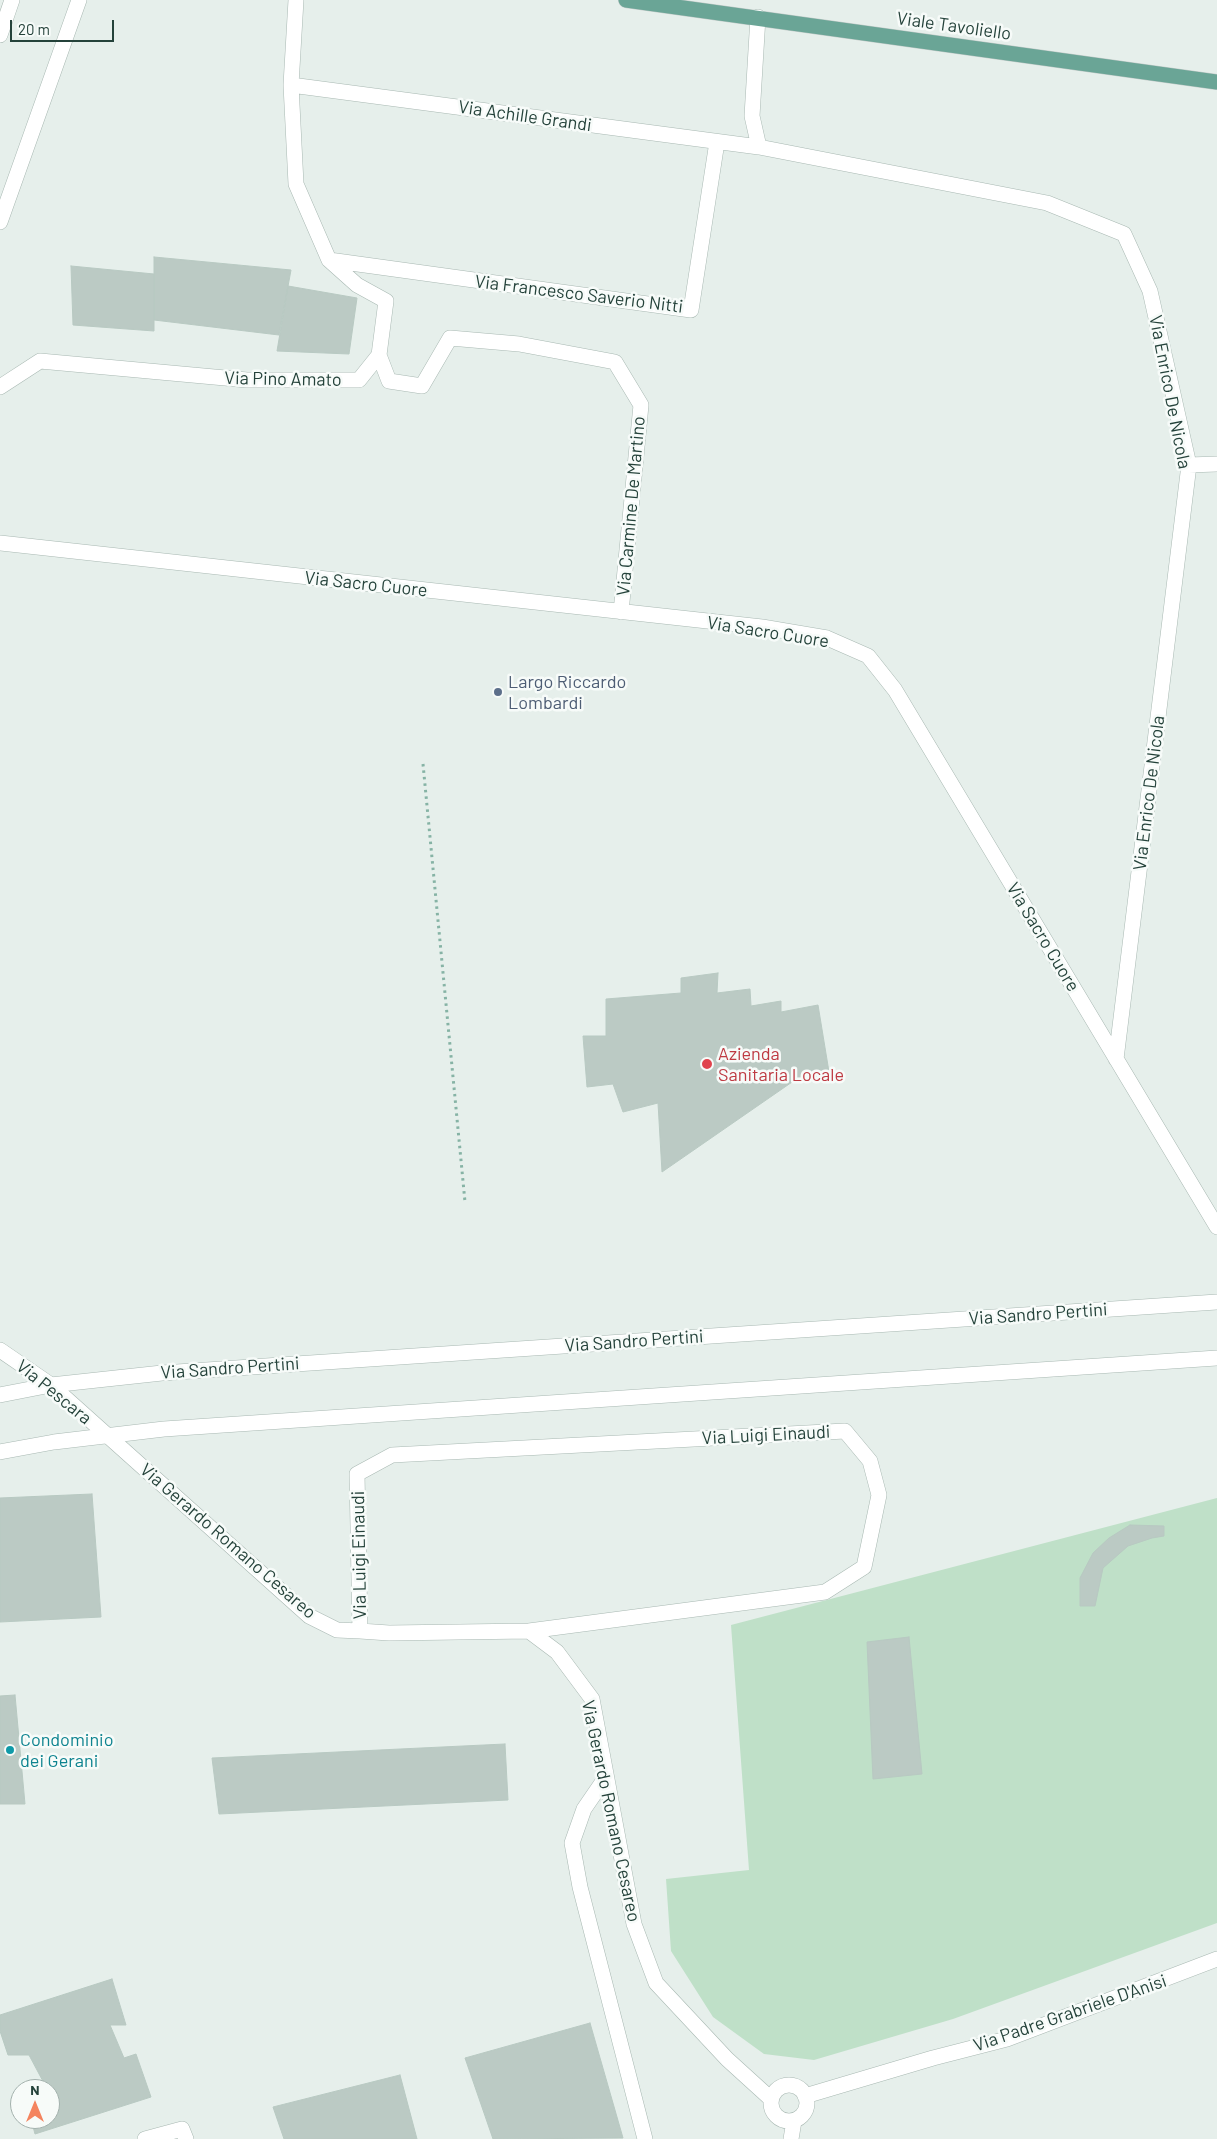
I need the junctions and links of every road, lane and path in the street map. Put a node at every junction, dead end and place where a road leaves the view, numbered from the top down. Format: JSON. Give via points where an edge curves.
{"nodes":[{"id":1,"x":12,"y":0,"type":"edge"},
{"id":2,"x":78,"y":0,"type":"edge"},
{"id":3,"x":296,"y":0,"type":"edge"},
{"id":4,"x":626,"y":0,"type":"edge"},
{"id":5,"x":758,"y":17,"type":"junction"},
{"id":6,"x":0,"y":35,"type":"edge"},
{"id":7,"x":1217,"y":82,"type":"edge"},
{"id":8,"x":291,"y":85,"type":"junction"},
{"id":9,"x":717,"y":142,"type":"junction"},
{"id":10,"x":759,"y":147,"type":"junction"},
{"id":11,"x":0,"y":222,"type":"edge"},
{"id":12,"x":329,"y":260,"type":"junction"},
{"id":13,"x":379,"y":355,"type":"junction"},
{"id":14,"x":0,"y":387,"type":"edge"},
{"id":15,"x":1217,"y":464,"type":"edge"},
{"id":16,"x":1188,"y":465,"type":"junction"},
{"id":17,"x":0,"y":543,"type":"edge"},
{"id":18,"x":621,"y":612,"type":"junction"},
{"id":19,"x":423,"y":764,"type":"dead end"},
{"id":20,"x":1116,"y":1059,"type":"junction"},
{"id":21,"x":464,"y":1202,"type":"dead end"},
{"id":22,"x":1217,"y":1227,"type":"edge"},
{"id":23,"x":1217,"y":1302,"type":"edge"},
{"id":24,"x":0,"y":1350,"type":"edge"},
{"id":25,"x":1217,"y":1358,"type":"edge"},
{"id":26,"x":52,"y":1386,"type":"junction"},
{"id":27,"x":0,"y":1395,"type":"edge"},
{"id":28,"x":106,"y":1435,"type":"junction"},
{"id":29,"x":0,"y":1452,"type":"edge"},
{"id":30,"x":360,"y":1631,"type":"junction"},
{"id":31,"x":529,"y":1631,"type":"junction"},
{"id":32,"x":606,"y":1777,"type":"junction"},
{"id":33,"x":1217,"y":1959,"type":"edge"},
{"id":34,"x":805,"y":2096,"type":"junction"},
{"id":35,"x":771,"y":2099,"type":"junction"},
{"id":36,"x":794,"y":2120,"type":"junction"},
{"id":37,"x":145,"y":2139,"type":"edge"},
{"id":38,"x":186,"y":2139,"type":"edge"},
{"id":39,"x":645,"y":2139,"type":"edge"},
{"id":40,"x":792,"y":2139,"type":"edge"}],
"edges":[{"from":1,"to":6,"type":"street"},
{"from":2,"to":11,"type":"street"},
{"from":3,"to":8,"type":"street"},
{"from":4,"to":5,"type":"main road","name":"Viale Tavoliello"},
{"from":5,"to":7,"type":"main road","name":"Viale Tavoliello"},
{"from":5,"to":10,"type":"street","via":[[752,116]]},
{"from":8,"to":9,"type":"street","name":"Via Achille Grandi"},
{"from":8,"to":12,"type":"street","via":[[296,184]]},
{"from":9,"to":10,"type":"street","name":"Via Achille Grandi"},
{"from":9,"to":12,"type":"street","name":"Via Francesco Saverio Nitti","via":[[691,310]]},
{"from":10,"to":16,"type":"street","name":"Via Enrico De Nicola","via":[[1047,203],[1124,234],[1150,291]]},
{"from":12,"to":13,"type":"street","via":[[357,284],[386,301]]},
{"from":13,"to":14,"type":"street","name":"Via Pino Amato","via":[[359,380],[247,380],[40,361]]},
{"from":13,"to":18,"type":"street","name":"Via Carmine De Martino","via":[[389,381],[422,386],[450,338],[519,344],[615,362],[641,405]]},
{"from":15,"to":16,"type":"street"},
{"from":16,"to":20,"type":"street","name":"Via Enrico De Nicola"},
{"from":17,"to":18,"type":"street","name":"Via Sacro Cuore"},
{"from":18,"to":20,"type":"street","name":"Via Sacro Cuore","via":[[762,627],[827,638],[868,656],[895,690]]},
{"from":19,"to":21,"type":"path"},
{"from":20,"to":22,"type":"street","name":"Via Sacro Cuore"},
{"from":23,"to":26,"type":"street","name":"Via Sandro Pertini","via":[[162,1373]]},
{"from":24,"to":26,"type":"street","name":"Via Pescara"},
{"from":25,"to":28,"type":"street"},
{"from":26,"to":27,"type":"street","name":"Via Sandro Pertini"},
{"from":26,"to":28,"type":"street","name":"Via Pescara"},
{"from":28,"to":29,"type":"street"},
{"from":28,"to":30,"type":"street","name":"Via Gerardo Romano Cesareo","via":[[309,1616],[337,1630]]},
{"from":30,"to":31,"type":"street","name":"Via Gerardo Romano Cesareo"},
{"from":30,"to":31,"type":"street","name":"Via Luigi Einaudi","via":[[358,1474],[392,1455],[845,1431],[870,1462],[879,1495],[864,1567],[825,1592]]},
{"from":31,"to":32,"type":"street","name":"Via Gerardo Romano Cesareo","via":[[557,1652],[592,1699]]},
{"from":32,"to":35,"type":"street","name":"Via Gerardo Romano Cesareo","via":[[634,1924],[656,1983],[727,2060]]},
{"from":32,"to":39,"type":"street","via":[[584,1810],[572,1844],[580,1887]]},
{"from":33,"to":34,"type":"street","name":"Via Padre Grabriele D'Anisi","via":[[1007,2039]]},
{"from":34,"to":35,"type":"street","via":[[796,2086],[784,2085]]},
{"from":34,"to":36,"type":"street","via":[[804,2113]]},
{"from":35,"to":36,"type":"street","via":[[774,2114],[783,2120]]},
{"from":36,"to":40,"type":"street"},
{"from":37,"to":38,"type":"street","via":[[182,2129]]}]}
